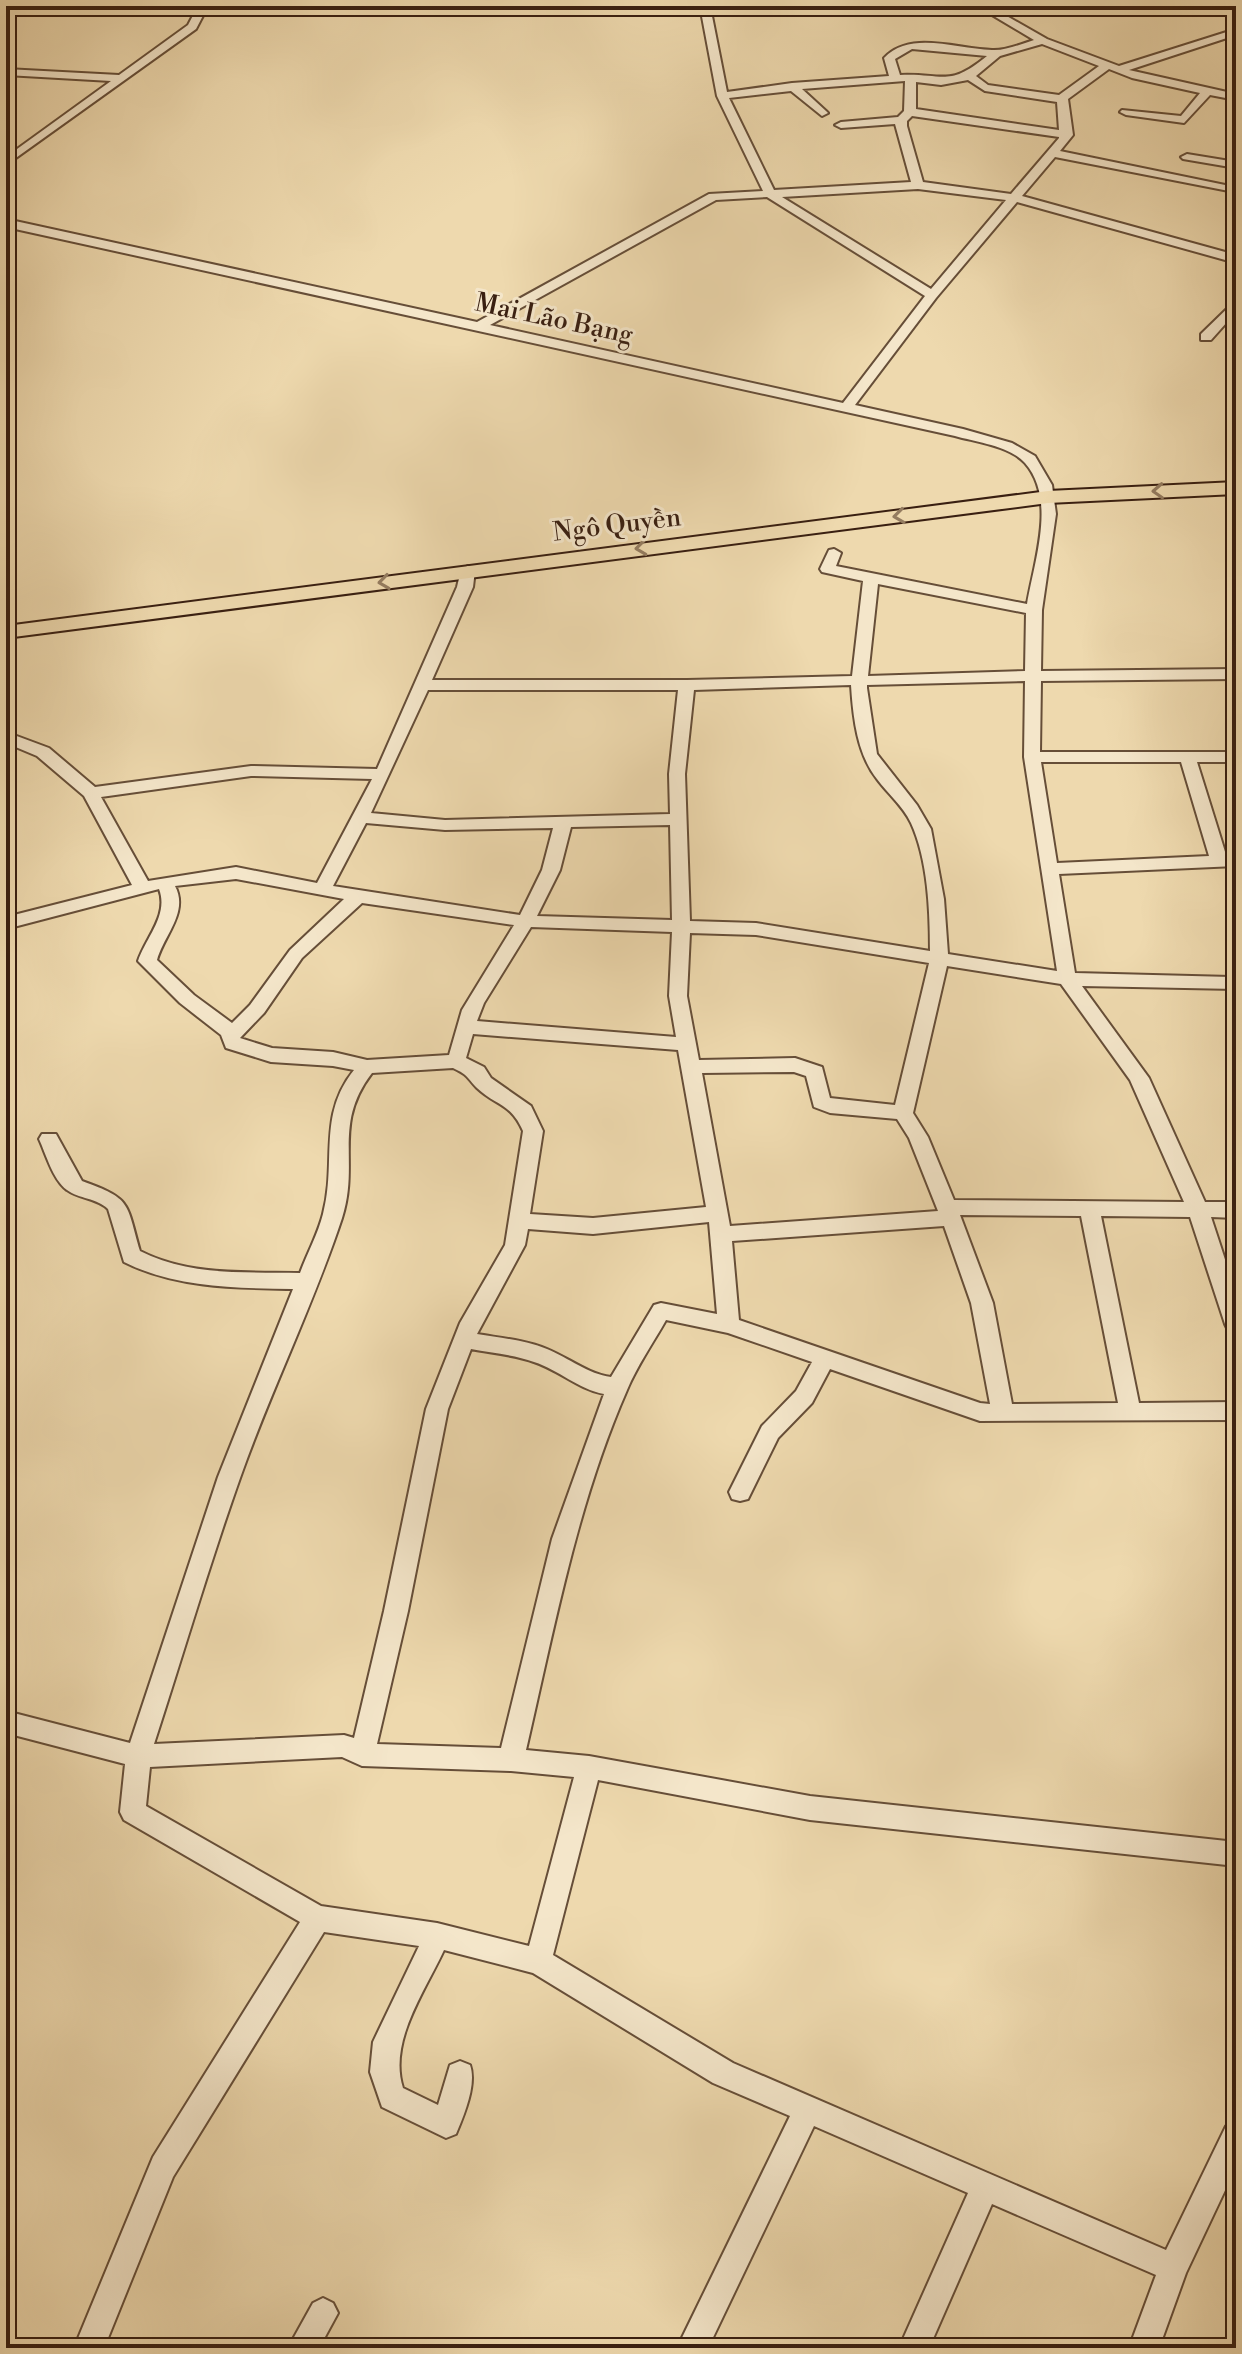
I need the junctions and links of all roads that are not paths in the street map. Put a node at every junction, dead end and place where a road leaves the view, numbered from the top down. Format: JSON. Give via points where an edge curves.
{"nodes":[{"id":1,"x":203,"y":6,"type":"edge"},
{"id":2,"x":705,"y":6,"type":"edge"},
{"id":3,"x":991,"y":10,"type":"dead end"},
{"id":4,"x":1236,"y":32,"type":"edge"},
{"id":5,"x":1043,"y":41,"type":"junction"},
{"id":6,"x":996,"y":54,"type":"junction"},
{"id":7,"x":1111,"y":69,"type":"junction"},
{"id":8,"x":6,"y":72,"type":"edge"},
{"id":9,"x":969,"y":76,"type":"junction"},
{"id":10,"x":122,"y":78,"type":"junction"},
{"id":11,"x":911,"y":78,"type":"junction"},
{"id":12,"x":896,"y":79,"type":"junction"},
{"id":13,"x":792,"y":86,"type":"junction"},
{"id":14,"x":1206,"y":92,"type":"junction"},
{"id":15,"x":722,"y":96,"type":"junction"},
{"id":16,"x":1236,"y":97,"type":"edge"},
{"id":17,"x":1062,"y":99,"type":"junction"},
{"id":18,"x":1126,"y":112,"type":"dead end"},
{"id":19,"x":822,"y":113,"type":"dead end"},
{"id":20,"x":906,"y":116,"type":"junction"},
{"id":21,"x":841,"y":125,"type":"dead end"},
{"id":22,"x":1067,"y":135,"type":"junction"},
{"id":23,"x":1054,"y":153,"type":"junction"},
{"id":24,"x":1187,"y":157,"type":"dead end"},
{"id":25,"x":6,"y":162,"type":"edge"},
{"id":26,"x":1236,"y":165,"type":"edge"},
{"id":27,"x":918,"y":185,"type":"junction"},
{"id":28,"x":1234,"y":188,"type":"edge"},
{"id":29,"x":771,"y":195,"type":"junction"},
{"id":30,"x":1014,"y":198,"type":"junction"},
{"id":31,"x":6,"y":223,"type":"edge"},
{"id":32,"x":1236,"y":259,"type":"edge"},
{"id":33,"x":932,"y":295,"type":"junction"},
{"id":34,"x":1236,"y":304,"type":"edge"},
{"id":35,"x":478,"y":327,"type":"junction"},
{"id":36,"x":1206,"y":337,"type":"dead end"},
{"id":37,"x":846,"y":408,"type":"junction"},
{"id":38,"x":1236,"y":488,"type":"edge"},
{"id":39,"x":1211,"y":489,"type":"junction"},
{"id":40,"x":1236,"y":495,"type":"edge"},
{"id":41,"x":1048,"y":505,"type":"junction"},
{"id":42,"x":1236,"y":505,"type":"edge"},
{"id":43,"x":834,"y":553,"type":"dead end"},
{"id":44,"x":871,"y":578,"type":"junction"},
{"id":45,"x":466,"y":579,"type":"junction"},
{"id":46,"x":1034,"y":610,"type":"junction"},
{"id":47,"x":6,"y":632,"type":"edge"},
{"id":48,"x":6,"y":647,"type":"edge"},
{"id":49,"x":1236,"y":674,"type":"edge"},
{"id":50,"x":1033,"y":676,"type":"junction"},
{"id":51,"x":860,"y":681,"type":"junction"},
{"id":52,"x":420,"y":685,"type":"junction"},
{"id":53,"x":687,"y":685,"type":"junction"},
{"id":54,"x":6,"y":737,"type":"edge"},
{"id":55,"x":1032,"y":757,"type":"junction"},
{"id":56,"x":1188,"y":757,"type":"junction"},
{"id":57,"x":1236,"y":757,"type":"edge"},
{"id":58,"x":383,"y":774,"type":"junction"},
{"id":59,"x":91,"y":793,"type":"junction"},
{"id":60,"x":360,"y":817,"type":"junction"},
{"id":61,"x":678,"y":819,"type":"junction"},
{"id":62,"x":563,"y":822,"type":"junction"},
{"id":63,"x":1231,"y":865,"type":"edge"},
{"id":64,"x":1049,"y":869,"type":"junction"},
{"id":65,"x":164,"y":882,"type":"junction"},
{"id":66,"x":143,"y":888,"type":"junction"},
{"id":67,"x":323,"y":888,"type":"junction"},
{"id":68,"x":357,"y":897,"type":"junction"},
{"id":69,"x":524,"y":921,"type":"junction"},
{"id":70,"x":6,"y":923,"type":"edge"},
{"id":71,"x":681,"y":928,"type":"junction"},
{"id":72,"x":1236,"y":938,"type":"edge"},
{"id":73,"x":939,"y":957,"type":"junction"},
{"id":74,"x":1236,"y":972,"type":"edge"},
{"id":75,"x":1067,"y":979,"type":"junction"},
{"id":76,"x":1236,"y":983,"type":"edge"},
{"id":77,"x":467,"y":1027,"type":"junction"},
{"id":78,"x":233,"y":1034,"type":"junction"},
{"id":79,"x":686,"y":1044,"type":"junction"},
{"id":80,"x":456,"y":1061,"type":"junction"},
{"id":81,"x":367,"y":1067,"type":"junction"},
{"id":82,"x":689,"y":1067,"type":"junction"},
{"id":83,"x":903,"y":1113,"type":"junction"},
{"id":84,"x":49,"y":1139,"type":"dead end"},
{"id":85,"x":1090,"y":1210,"type":"junction"},
{"id":86,"x":1198,"y":1210,"type":"junction"},
{"id":87,"x":1236,"y":1210,"type":"edge"},
{"id":88,"x":949,"y":1212,"type":"junction"},
{"id":89,"x":518,"y":1220,"type":"junction"},
{"id":90,"x":719,"y":1223,"type":"junction"},
{"id":91,"x":308,"y":1281,"type":"junction"},
{"id":92,"x":1236,"y":1324,"type":"edge"},
{"id":93,"x":729,"y":1325,"type":"junction"},
{"id":94,"x":466,"y":1340,"type":"junction"},
{"id":95,"x":826,"y":1357,"type":"junction"},
{"id":96,"x":617,"y":1387,"type":"junction"},
{"id":97,"x":1130,"y":1411,"type":"junction"},
{"id":98,"x":1236,"y":1411,"type":"edge"},
{"id":99,"x":1003,"y":1413,"type":"junction"},
{"id":100,"x":740,"y":1492,"type":"dead end"},
{"id":101,"x":6,"y":1722,"type":"edge"},
{"id":102,"x":362,"y":1755,"type":"junction"},
{"id":103,"x":138,"y":1756,"type":"junction"},
{"id":104,"x":511,"y":1760,"type":"junction"},
{"id":105,"x":589,"y":1767,"type":"junction"},
{"id":106,"x":1236,"y":1854,"type":"edge"},
{"id":107,"x":318,"y":1918,"type":"junction"},
{"id":108,"x":437,"y":1936,"type":"junction"},
{"id":109,"x":538,"y":1961,"type":"junction"},
{"id":110,"x":460,"y":2075,"type":"dead end"},
{"id":111,"x":807,"y":2110,"type":"junction"},
{"id":112,"x":1234,"y":2149,"type":"edge"},
{"id":113,"x":985,"y":2187,"type":"junction"},
{"id":114,"x":1173,"y":2268,"type":"junction"},
{"id":115,"x":323,"y":2313,"type":"dead end"},
{"id":116,"x":89,"y":2348,"type":"edge"},
{"id":117,"x":303,"y":2348,"type":"edge"},
{"id":118,"x":692,"y":2348,"type":"edge"},
{"id":119,"x":914,"y":2348,"type":"edge"},
{"id":120,"x":1144,"y":2348,"type":"edge"}],
"edges":[{"from":1,"to":10,"type":"street","via":[[192,27]]},
{"from":2,"to":15,"type":"street"},
{"from":3,"to":5,"type":"street"},
{"from":4,"to":7,"type":"street"},
{"from":5,"to":6,"type":"street"},
{"from":5,"to":7,"type":"street"},
{"from":6,"to":9,"type":"street"},
{"from":6,"to":12,"type":"street","via":[[906,47],[889,58]]},
{"from":7,"to":14,"type":"street"},
{"from":7,"to":17,"type":"street","via":[[1073,86]]},
{"from":8,"to":10,"type":"street"},
{"from":9,"to":11,"type":"street","via":[[941,82]]},
{"from":9,"to":17,"type":"street","via":[[985,88]]},
{"from":10,"to":25,"type":"street"},
{"from":11,"to":12,"type":"street"},
{"from":11,"to":20,"type":"street"},
{"from":12,"to":13,"type":"street"},
{"from":13,"to":15,"type":"street"},
{"from":13,"to":19,"type":"street"},
{"from":14,"to":16,"type":"street"},
{"from":14,"to":18,"type":"street","via":[[1184,120]]},
{"from":15,"to":29,"type":"street"},
{"from":17,"to":22,"type":"street"},
{"from":20,"to":21,"type":"street"},
{"from":20,"to":22,"type":"street"},
{"from":20,"to":27,"type":"street"},
{"from":22,"to":23,"type":"street"},
{"from":23,"to":28,"type":"street"},
{"from":23,"to":30,"type":"street"},
{"from":24,"to":26,"type":"street"},
{"from":27,"to":29,"type":"street"},
{"from":27,"to":30,"type":"street"},
{"from":29,"to":33,"type":"street"},
{"from":29,"to":35,"type":"street","via":[[713,197]]},
{"from":30,"to":32,"type":"street"},
{"from":30,"to":33,"type":"street"},
{"from":31,"to":35,"type":"street","name":"Mai Lão Bạng"},
{"from":33,"to":37,"type":"street"},
{"from":34,"to":36,"type":"street"},
{"from":35,"to":37,"type":"street","name":"Mai Lão Bạng"},
{"from":37,"to":41,"type":"street","name":"Mai Lão Bạng","via":[[1007,446],[1039,470]]},
{"from":38,"to":39,"type":"main road","name":"Ngô Quyền"},
{"from":39,"to":40,"type":"street"},
{"from":39,"to":41,"type":"main road","name":"Ngô Quyền","one_way":true},
{"from":41,"to":42,"type":"main road","name":"Ngô Quyền"},
{"from":41,"to":45,"type":"main road","name":"Ngô Quyền"},
{"from":41,"to":46,"type":"street"},
{"from":43,"to":44,"type":"street","via":[[827,569]]},
{"from":44,"to":46,"type":"street"},
{"from":44,"to":51,"type":"street"},
{"from":45,"to":47,"type":"main road","name":"Ngô Quyền","one_way":true},
{"from":45,"to":48,"type":"main road","name":"Ngô Quyền"},
{"from":45,"to":52,"type":"street"},
{"from":46,"to":50,"type":"street"},
{"from":49,"to":50,"type":"street"},
{"from":50,"to":51,"type":"street"},
{"from":50,"to":55,"type":"street"},
{"from":51,"to":53,"type":"street"},
{"from":51,"to":73,"type":"street","via":[[869,754],[922,829]]},
{"from":52,"to":53,"type":"street"},
{"from":52,"to":58,"type":"street"},
{"from":53,"to":61,"type":"street","via":[[677,774]]},
{"from":54,"to":59,"type":"street","via":[[43,752]]},
{"from":55,"to":56,"type":"street"},
{"from":55,"to":64,"type":"street"},
{"from":56,"to":57,"type":"street"},
{"from":56,"to":63,"type":"street","via":[[1196,791]]},
{"from":58,"to":59,"type":"street","via":[[251,771]]},
{"from":58,"to":60,"type":"street"},
{"from":59,"to":66,"type":"street"},
{"from":60,"to":62,"type":"street","via":[[422,825]]},
{"from":60,"to":67,"type":"street"},
{"from":61,"to":62,"type":"street"},
{"from":61,"to":71,"type":"street"},
{"from":62,"to":69,"type":"street","via":[[554,860]]},
{"from":63,"to":64,"type":"street"},
{"from":64,"to":75,"type":"street"},
{"from":65,"to":66,"type":"street"},
{"from":65,"to":67,"type":"street","via":[[236,873]]},
{"from":65,"to":78,"type":"street","via":[[173,897],[171,915],[147,961]]},
{"from":66,"to":70,"type":"street"},
{"from":67,"to":68,"type":"street"},
{"from":68,"to":69,"type":"street"},
{"from":68,"to":78,"type":"street","via":[[296,954]]},
{"from":69,"to":71,"type":"street"},
{"from":69,"to":77,"type":"street","via":[[472,1007]]},
{"from":71,"to":73,"type":"street","via":[[756,929]]},
{"from":71,"to":79,"type":"street","via":[[678,996]]},
{"from":72,"to":74,"type":"street"},
{"from":73,"to":75,"type":"street"},
{"from":73,"to":83,"type":"street"},
{"from":75,"to":76,"type":"street"},
{"from":75,"to":86,"type":"street","via":[[1139,1078]]},
{"from":77,"to":79,"type":"street"},
{"from":77,"to":80,"type":"street"},
{"from":78,"to":81,"type":"street","via":[[233,1043],[271,1055]]},
{"from":79,"to":82,"type":"street"},
{"from":80,"to":81,"type":"street"},
{"from":80,"to":89,"type":"street","via":[[524,1111],[533,1131]]},
{"from":81,"to":91,"type":"street","via":[[342,1106],[333,1215]]},
{"from":82,"to":83,"type":"street","via":[[795,1065],[815,1072],[821,1102],[830,1106]]},
{"from":82,"to":90,"type":"street"},
{"from":83,"to":88,"type":"street"},
{"from":84,"to":91,"type":"street","via":[[68,1179],[117,1206],[131,1256],[145,1266],[217,1277]]},
{"from":85,"to":86,"type":"street"},
{"from":85,"to":88,"type":"street"},
{"from":85,"to":97,"type":"street"},
{"from":86,"to":87,"type":"street"},
{"from":86,"to":92,"type":"street"},
{"from":88,"to":90,"type":"street"},
{"from":88,"to":99,"type":"street","via":[[982,1303]]},
{"from":89,"to":90,"type":"street","via":[[565,1226]]},
{"from":89,"to":94,"type":"street","via":[[515,1245]]},
{"from":90,"to":93,"type":"street"},
{"from":91,"to":103,"type":"street","via":[[229,1477]]},
{"from":93,"to":95,"type":"street"},
{"from":93,"to":96,"type":"street","via":[[661,1311]]},
{"from":94,"to":96,"type":"street","via":[[535,1353],[592,1383]]},
{"from":94,"to":102,"type":"street","via":[[437,1409]]},
{"from":95,"to":99,"type":"street","via":[[980,1412]]},
{"from":95,"to":100,"type":"street","via":[[804,1397],[770,1432]]},
{"from":96,"to":104,"type":"street","via":[[564,1539]]},
{"from":97,"to":98,"type":"street"},
{"from":97,"to":99,"type":"street"},
{"from":101,"to":103,"type":"street"},
{"from":102,"to":103,"type":"street","via":[[344,1746]]},
{"from":102,"to":104,"type":"street"},
{"from":103,"to":107,"type":"street","via":[[133,1812]]},
{"from":104,"to":105,"type":"street"},
{"from":105,"to":106,"type":"street","via":[[810,1808]]},
{"from":105,"to":109,"type":"street"},
{"from":107,"to":108,"type":"street"},
{"from":107,"to":116,"type":"street","via":[[163,2167]]},
{"from":108,"to":109,"type":"street"},
{"from":108,"to":110,"type":"street","via":[[387,2042],[384,2072],[392,2097],[446,2124]]},
{"from":109,"to":111,"type":"street","via":[[723,2073]]},
{"from":111,"to":113,"type":"street"},
{"from":111,"to":118,"type":"street"},
{"from":112,"to":114,"type":"street"},
{"from":113,"to":114,"type":"street"},
{"from":113,"to":119,"type":"street"},
{"from":114,"to":120,"type":"street"},
{"from":115,"to":117,"type":"street"}]}
